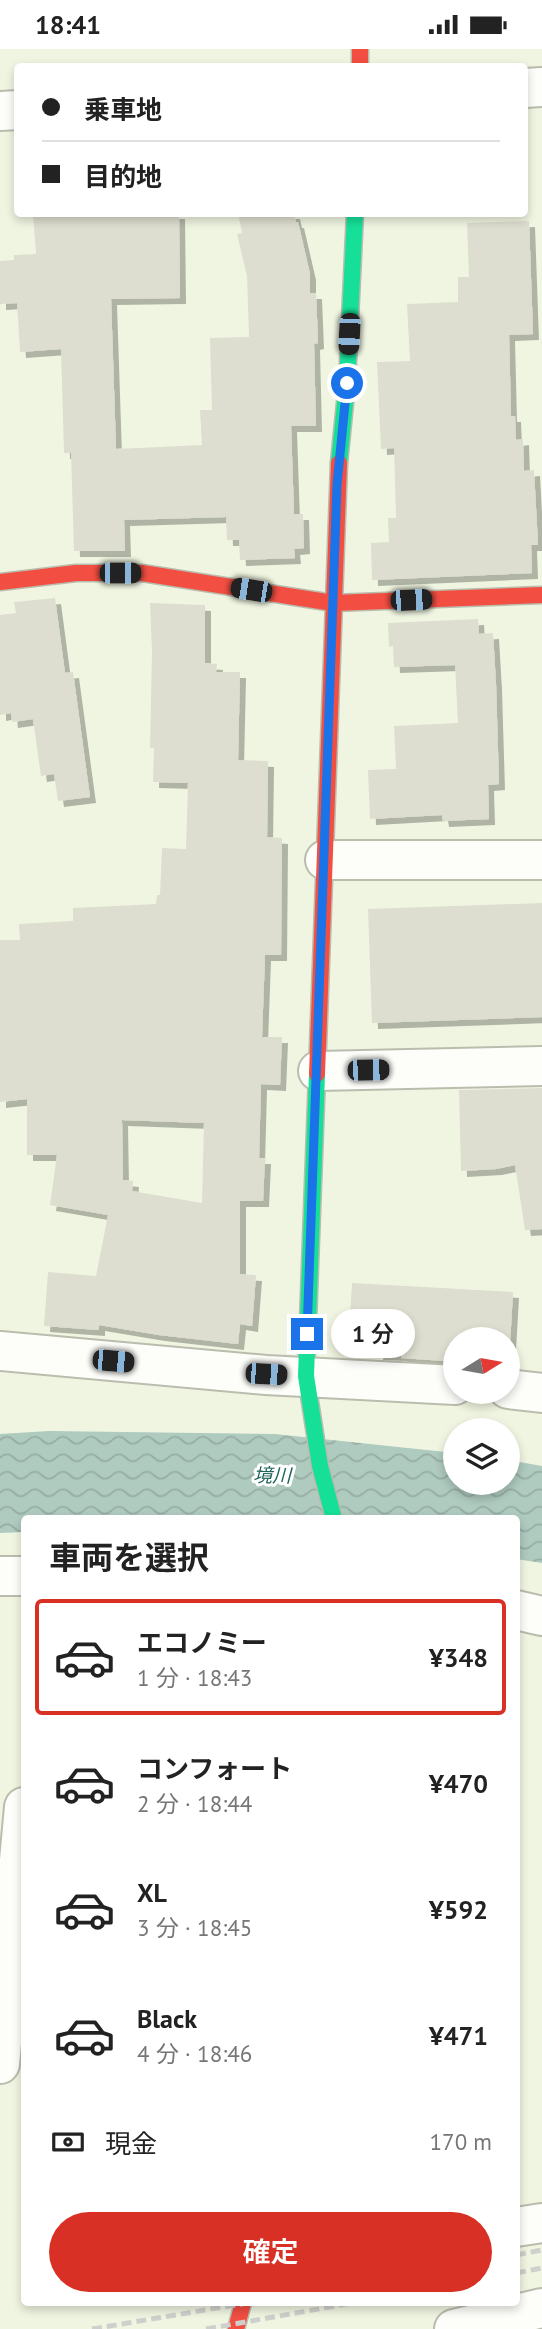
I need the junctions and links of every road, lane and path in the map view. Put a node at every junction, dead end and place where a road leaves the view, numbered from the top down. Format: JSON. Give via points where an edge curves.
{"nodes":[{"id":1,"x":355,"y":217,"type":"edge"},
{"id":2,"x":0,"y":582,"type":"edge"},
{"id":3,"x":542,"y":595,"type":"edge"},
{"id":4,"x":333,"y":603,"type":"junction"},
{"id":5,"x":325,"y":860,"type":"junction"},
{"id":6,"x":542,"y":860,"type":"edge"},
{"id":7,"x":542,"y":1066,"type":"edge"},
{"id":8,"x":318,"y":1071,"type":"junction"},
{"id":9,"x":0,"y":1351,"type":"edge"},
{"id":10,"x":306,"y":1376,"type":"junction"},
{"id":11,"x":443,"y":1384,"type":"edge"},
{"id":12,"x":520,"y":1390,"type":"edge"},
{"id":13,"x":542,"y":1393,"type":"edge"},
{"id":14,"x":333,"y":1515,"type":"edge"},
{"id":15,"x":0,"y":1576,"type":"edge"},
{"id":16,"x":21,"y":1576,"type":"edge"},
{"id":17,"x":520,"y":1611,"type":"edge"},
{"id":18,"x":542,"y":1616,"type":"edge"},
{"id":19,"x":21,"y":1864,"type":"edge"},
{"id":20,"x":21,"y":2064,"type":"edge"},
{"id":21,"x":0,"y":2065,"type":"edge"},
{"id":22,"x":542,"y":2223,"type":"edge"},
{"id":23,"x":520,"y":2226,"type":"edge"},
{"id":24,"x":242,"y":2306,"type":"edge"},
{"id":25,"x":542,"y":2308,"type":"edge"},
{"id":26,"x":236,"y":2329,"type":"edge"},
{"id":27,"x":454,"y":2329,"type":"edge"}],
"edges":[{"from":1,"to":4,"type":"street"},
{"from":2,"to":4,"type":"street","via":[[76,573],[142,573]]},
{"from":3,"to":4,"type":"street"},
{"from":4,"to":5,"type":"street"},
{"from":5,"to":6,"type":"street"},
{"from":5,"to":8,"type":"street"},
{"from":7,"to":8,"type":"street"},
{"from":8,"to":10,"type":"street"},
{"from":9,"to":10,"type":"street"},
{"from":10,"to":11,"type":"street"},
{"from":10,"to":14,"type":"street"},
{"from":12,"to":13,"type":"street"},
{"from":15,"to":16,"type":"street"},
{"from":17,"to":18,"type":"street"},
{"from":19,"to":21,"type":"street"},
{"from":20,"to":21,"type":"street"},
{"from":22,"to":23,"type":"street"},
{"from":24,"to":26,"type":"street"},
{"from":25,"to":27,"type":"street"}]}
